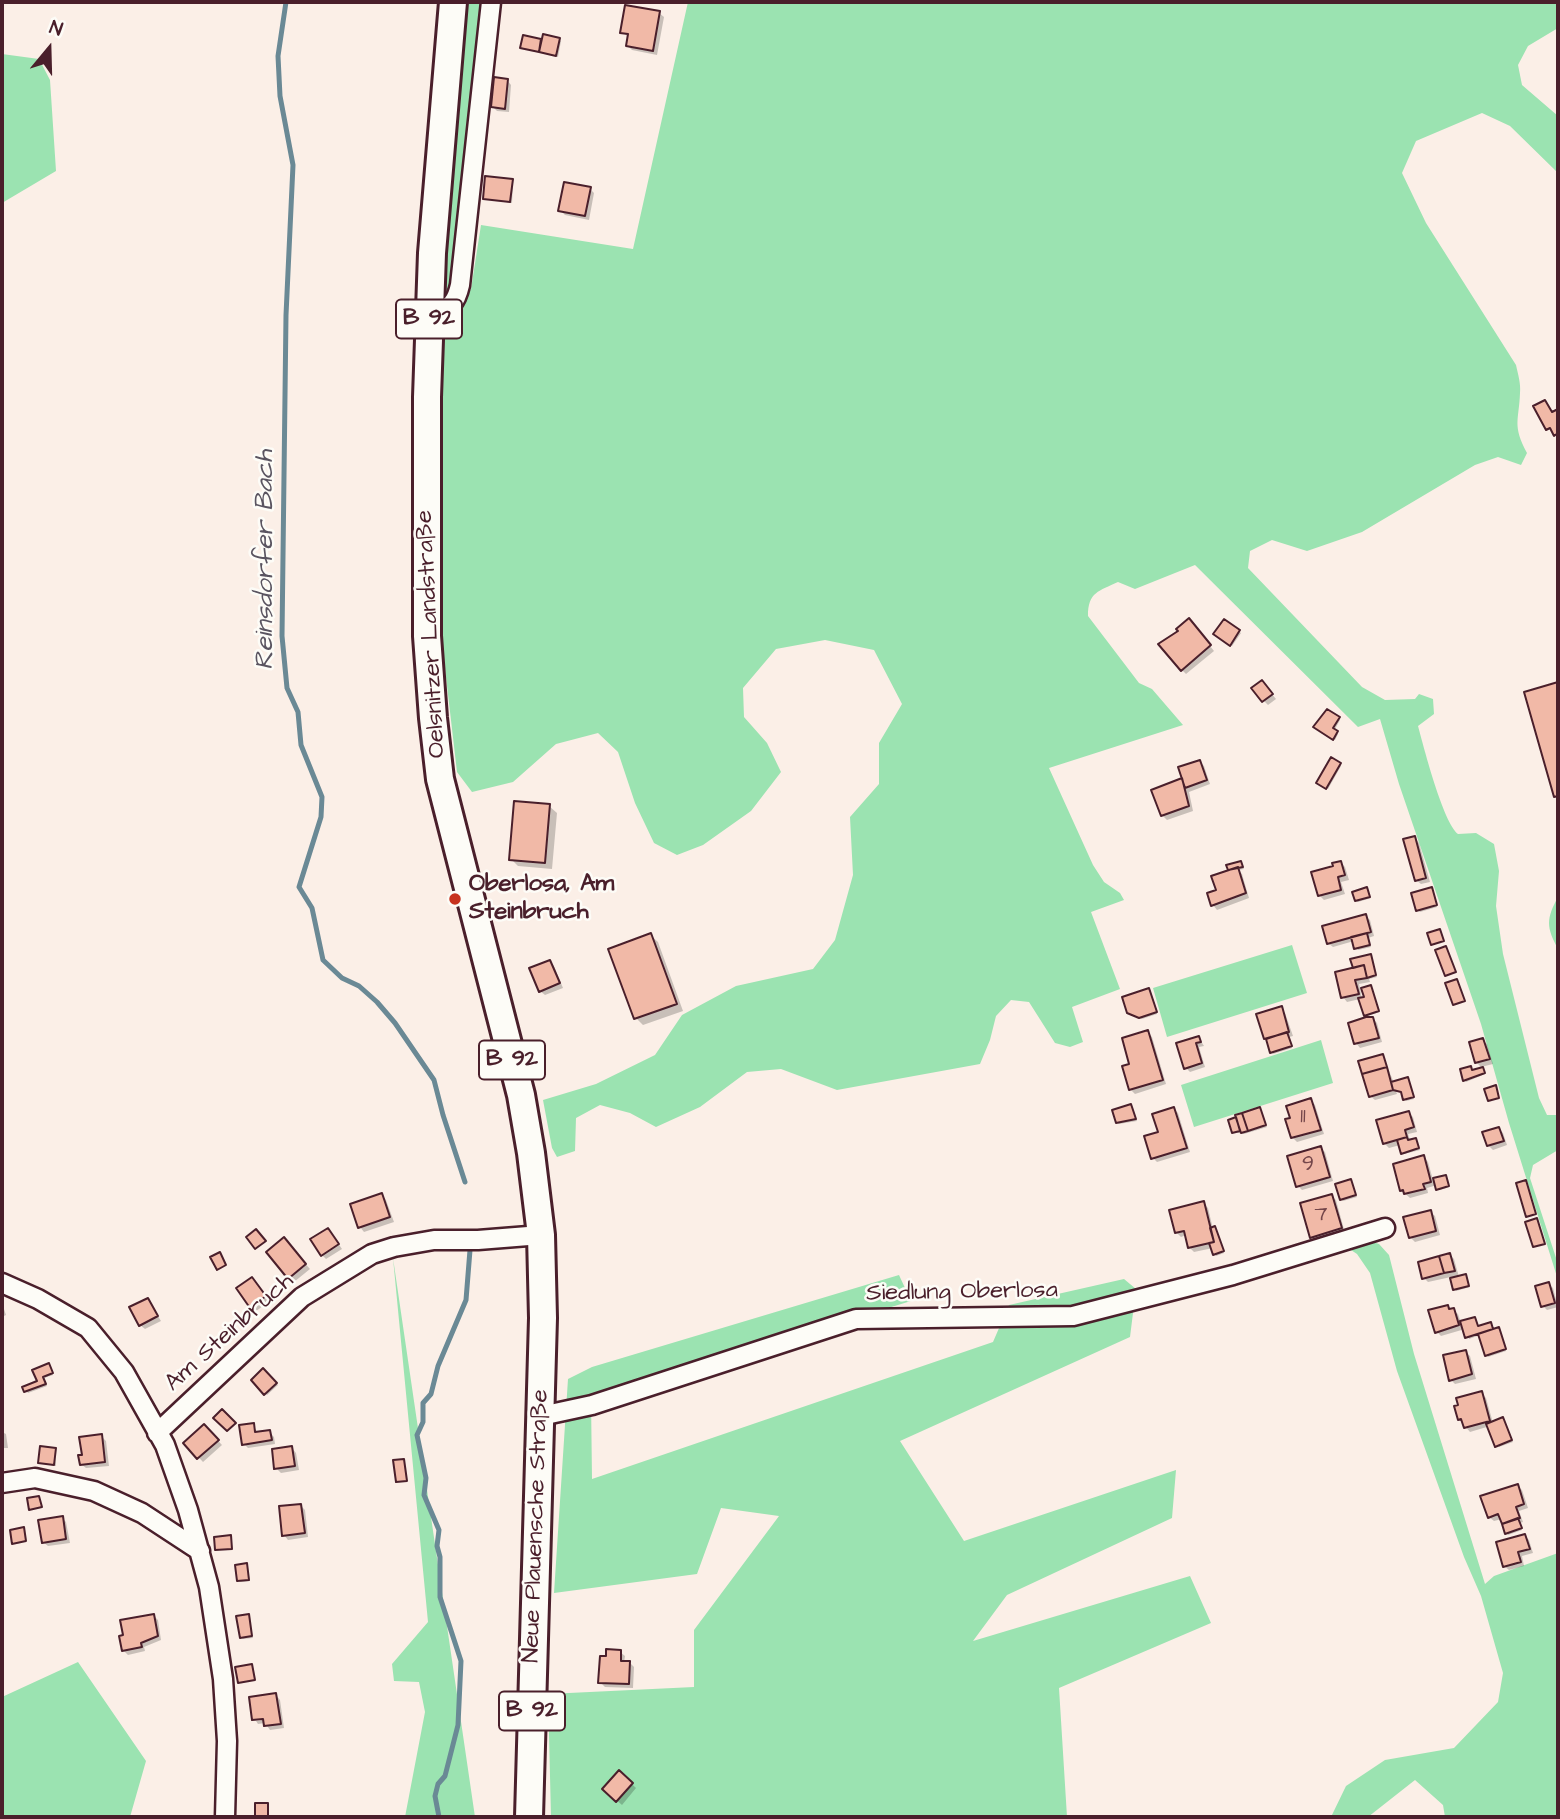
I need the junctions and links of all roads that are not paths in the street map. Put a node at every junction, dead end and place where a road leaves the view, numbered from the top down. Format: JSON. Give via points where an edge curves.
{"nodes":[{"id":1,"x":453,"y":2,"type":"edge"},
{"id":2,"x":491,"y":2,"type":"edge"},
{"id":3,"x":429,"y":317,"type":"junction"},
{"id":4,"x":1385,"y":1228,"type":"dead end"},
{"id":5,"x":541,"y":1235,"type":"junction"},
{"id":6,"x":2,"y":1283,"type":"edge"},
{"id":7,"x":541,"y":1416,"type":"junction"},
{"id":8,"x":158,"y":1433,"type":"junction"},
{"id":9,"x":2,"y":1483,"type":"edge"},
{"id":10,"x":200,"y":1551,"type":"junction"},
{"id":11,"x":225,"y":1817,"type":"edge"},
{"id":12,"x":529,"y":1817,"type":"edge"}],
"edges":[{"from":1,"to":3,"type":"main road","name":"Oelsnitzer Landstraße","number":"B 92"},
{"from":2,"to":3,"type":"street","via":[[460,285],[450,307]]},
{"from":3,"to":5,"type":"main road","name":"Oelsnitzer Landstraße","number":"B 92","via":[[425,516],[434,730],[440,779],[520,1095]]},
{"from":4,"to":7,"type":"street","name":"Siedlung Oberlosa","via":[[1233,1275],[1073,1316],[856,1319],[592,1405]]},
{"from":5,"to":7,"type":"main road","name":"Neue Plauensche Straße","number":"B 92"},
{"from":5,"to":8,"type":"street","name":"Am Steinbruch","via":[[434,1240],[372,1254],[302,1297]]},
{"from":6,"to":8,"type":"street","via":[[88,1328],[124,1371]]},
{"from":7,"to":12,"type":"main road","name":"Neue Plauensche Straße","number":"B 92"},
{"from":8,"to":10,"type":"street","via":[[177,1474]]},
{"from":9,"to":10,"type":"street","via":[[35,1478],[94,1490],[142,1513]]},
{"from":10,"to":11,"type":"street","via":[[223,1679]]}]}
